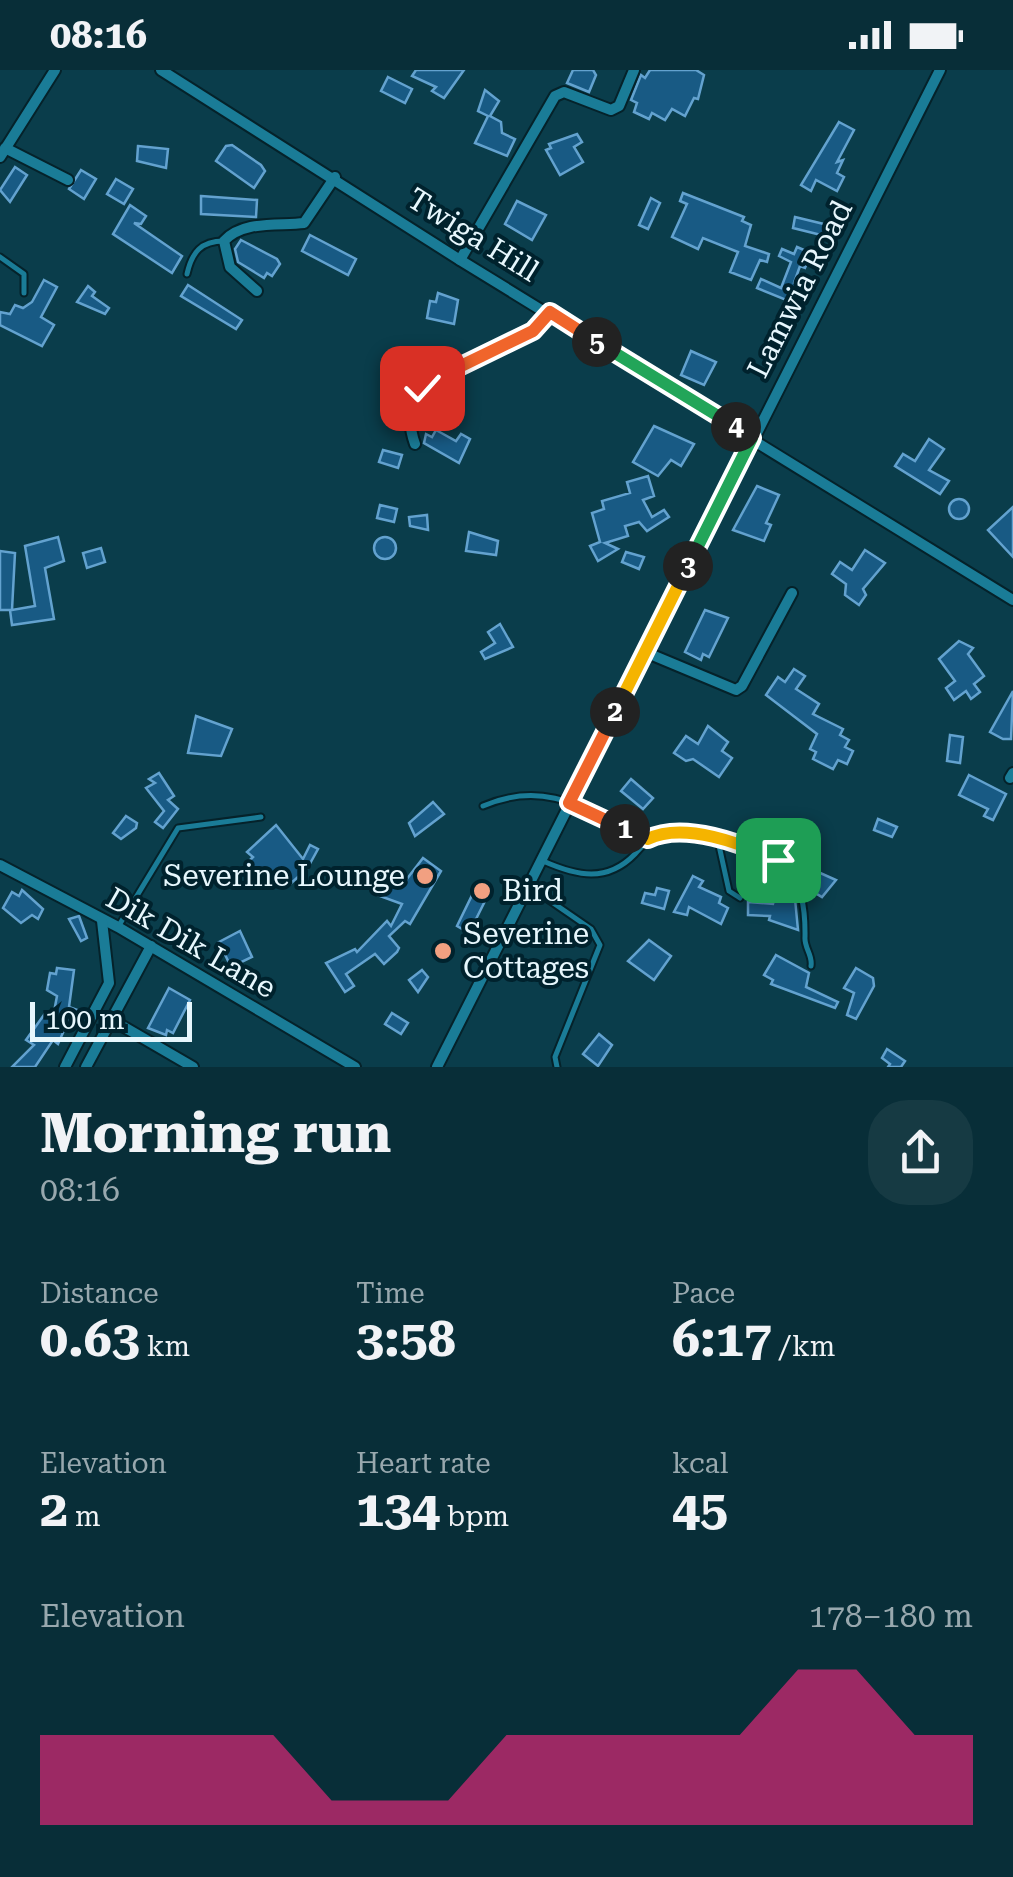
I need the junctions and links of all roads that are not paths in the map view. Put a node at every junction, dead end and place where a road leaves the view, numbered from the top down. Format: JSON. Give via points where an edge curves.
{"nodes":[{"id":1,"x":55,"y":70,"type":"edge"},
{"id":2,"x":162,"y":70,"type":"edge"},
{"id":3,"x":634,"y":70,"type":"edge"},
{"id":4,"x":940,"y":70,"type":"edge"},
{"id":5,"x":2,"y":152,"type":"edge"},
{"id":6,"x":335,"y":178,"type":"junction"},
{"id":7,"x":68,"y":180,"type":"dead end"},
{"id":8,"x":224,"y":241,"type":"junction"},
{"id":9,"x":0,"y":257,"type":"edge"},
{"id":10,"x":460,"y":260,"type":"junction"},
{"id":11,"x":186,"y":274,"type":"dead end"},
{"id":12,"x":257,"y":291,"type":"dead end"},
{"id":13,"x":24,"y":293,"type":"dead end"},
{"id":14,"x":550,"y":312,"type":"junction"},
{"id":15,"x":752,"y":438,"type":"junction"},
{"id":16,"x":415,"y":444,"type":"dead end"},
{"id":17,"x":792,"y":593,"type":"dead end"},
{"id":18,"x":1013,"y":600,"type":"edge"},
{"id":19,"x":644,"y":652,"type":"junction"},
{"id":20,"x":569,"y":803,"type":"junction"},
{"id":21,"x":483,"y":806,"type":"dead end"},
{"id":22,"x":261,"y":817,"type":"dead end"},
{"id":23,"x":648,"y":839,"type":"junction"},
{"id":24,"x":718,"y":841,"type":"junction"},
{"id":25,"x":540,"y":860,"type":"junction"},
{"id":26,"x":0,"y":865,"type":"edge"},
{"id":27,"x":528,"y":886,"type":"junction"},
{"id":28,"x":740,"y":898,"type":"dead end"},
{"id":29,"x":102,"y":921,"type":"junction"},
{"id":30,"x":118,"y":927,"type":"junction"},
{"id":31,"x":151,"y":946,"type":"junction"},
{"id":32,"x":812,"y":966,"type":"dead end"},
{"id":33,"x":112,"y":1020,"type":"junction"},
{"id":34,"x":65,"y":1067,"type":"edge"},
{"id":35,"x":86,"y":1067,"type":"edge"},
{"id":36,"x":193,"y":1067,"type":"edge"},
{"id":37,"x":355,"y":1067,"type":"edge"},
{"id":38,"x":437,"y":1067,"type":"edge"},
{"id":39,"x":557,"y":1067,"type":"edge"}],
"edges":[{"from":1,"to":5,"type":"street"},
{"from":2,"to":6,"type":"street","name":"Twiga Hill"},
{"from":3,"to":10,"type":"street","via":[[611,110],[564,92],[555,96]]},
{"from":4,"to":15,"type":"street","name":"Lamwia Road"},
{"from":5,"to":7,"type":"street"},
{"from":6,"to":8,"type":"street","via":[[304,223],[264,224]]},
{"from":6,"to":10,"type":"street","name":"Twiga Hill"},
{"from":8,"to":11,"type":"lane","via":[[198,248]]},
{"from":8,"to":12,"type":"street","via":[[230,267]]},
{"from":9,"to":13,"type":"lane","via":[[24,274]]},
{"from":10,"to":14,"type":"street","name":"Twiga Hill"},
{"from":14,"to":15,"type":"street","name":"Twiga Hill"},
{"from":14,"to":16,"type":"street","via":[[533,331],[422,388],[408,426]]},
{"from":15,"to":18,"type":"street","name":"Twiga Hill"},
{"from":15,"to":19,"type":"street","name":"Lamwia Road"},
{"from":17,"to":19,"type":"street","via":[[736,690]]},
{"from":19,"to":20,"type":"street","name":"Lamwia Road"},
{"from":20,"to":21,"type":"lane","via":[[530,793]]},
{"from":20,"to":23,"type":"lane"},
{"from":20,"to":25,"type":"street","name":"Lamwia Road"},
{"from":22,"to":30,"type":"lane","via":[[178,828]]},
{"from":23,"to":24,"type":"lane","via":[[684,830]]},
{"from":23,"to":25,"type":"lane","via":[[616,870],[588,876]]},
{"from":24,"to":28,"type":"lane","via":[[723,876]]},
{"from":24,"to":32,"type":"lane","via":[[778,860],[789,873],[806,906],[804,940]]},
{"from":25,"to":27,"type":"street","name":"Lamwia Road"},
{"from":26,"to":29,"type":"street","name":"Dik Dik Lane"},
{"from":27,"to":38,"type":"street","name":"Lamwia Road"},
{"from":27,"to":39,"type":"lane","via":[[590,929],[600,944],[555,1057]]},
{"from":29,"to":30,"type":"street","name":"Dik Dik Lane"},
{"from":29,"to":34,"type":"street","name":"Dik Dik Lane","via":[[109,983]]},
{"from":30,"to":31,"type":"street","name":"Dik Dik Lane"},
{"from":31,"to":33,"type":"street"},
{"from":31,"to":37,"type":"street","name":"Dik Dik Lane"},
{"from":33,"to":35,"type":"street"},
{"from":33,"to":36,"type":"street"}]}
